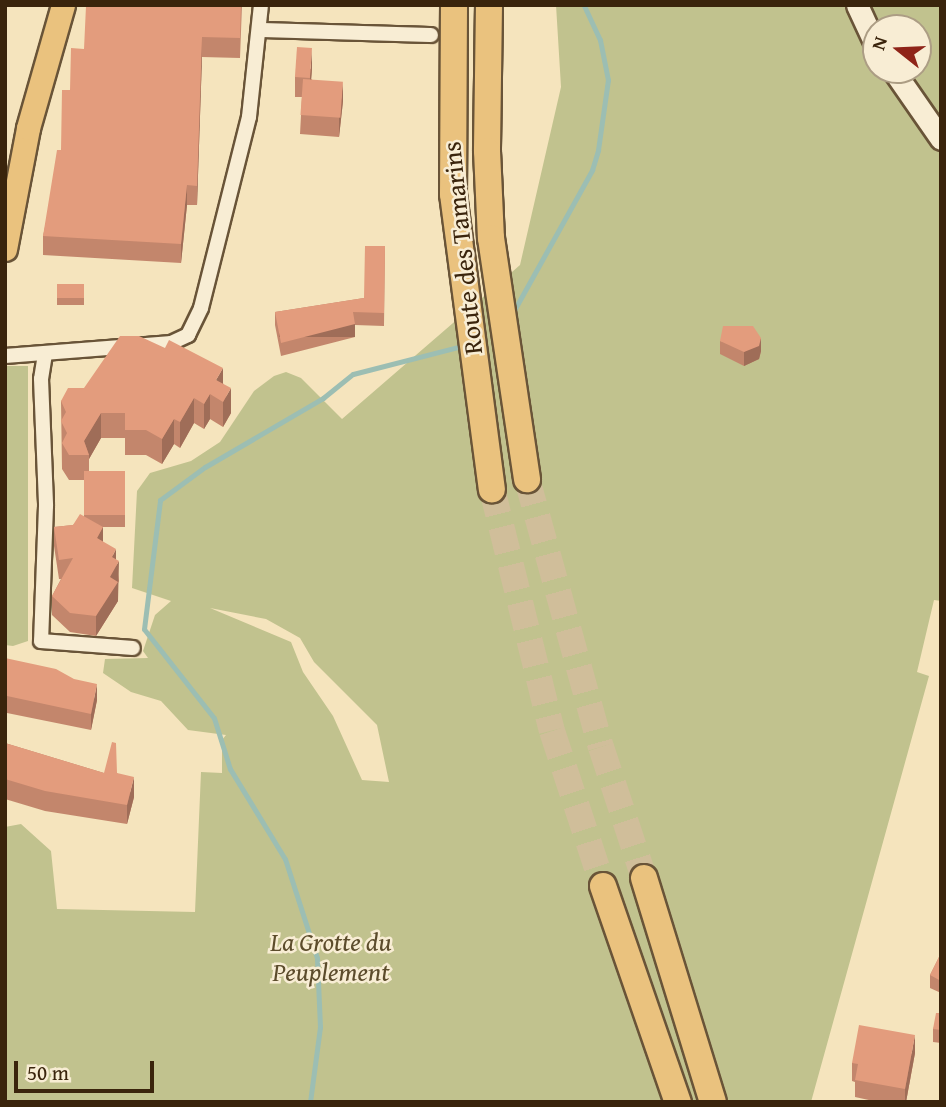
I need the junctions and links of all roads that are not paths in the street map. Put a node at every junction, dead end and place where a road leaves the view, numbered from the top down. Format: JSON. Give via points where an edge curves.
{"nodes":[{"id":1,"x":47,"y":5,"type":"edge"},
{"id":2,"x":63,"y":5,"type":"edge"},
{"id":3,"x":261,"y":5,"type":"edge"},
{"id":4,"x":454,"y":5,"type":"edge"},
{"id":5,"x":489,"y":5,"type":"edge"},
{"id":6,"x":261,"y":30,"type":"junction"},
{"id":7,"x":431,"y":35,"type":"dead end"},
{"id":8,"x":903,"y":84,"type":"edge"},
{"id":9,"x":28,"y":128,"type":"junction"},
{"id":10,"x":937,"y":133,"type":"edge"},
{"id":11,"x":6,"y":241,"type":"edge"},
{"id":12,"x":45,"y":354,"type":"junction"},
{"id":13,"x":5,"y":356,"type":"edge"},
{"id":14,"x":527,"y":479,"type":"tunnel mouth"},
{"id":15,"x":492,"y":489,"type":"tunnel mouth"},
{"id":16,"x":133,"y":648,"type":"dead end"},
{"id":17,"x":644,"y":878,"type":"tunnel mouth"},
{"id":18,"x":603,"y":886,"type":"tunnel mouth"},
{"id":19,"x":678,"y":1102,"type":"edge"},
{"id":20,"x":713,"y":1102,"type":"edge"}],
"edges":[{"from":1,"to":9,"type":"main road"},
{"from":2,"to":9,"type":"main road"},
{"from":3,"to":6,"type":"street"},
{"from":4,"to":15,"type":"highway","name":"Route des Tamarins","via":[[453,194]]},
{"from":5,"to":14,"type":"highway","name":"Route des Tamarins","via":[[486,151],[491,238]]},
{"from":6,"to":7,"type":"street"},
{"from":6,"to":12,"type":"street","via":[[249,117],[201,308],[188,335],[171,343]]},
{"from":8,"to":10,"type":"main road"},
{"from":9,"to":11,"type":"main road"},
{"from":12,"to":13,"type":"street"},
{"from":12,"to":16,"type":"street","via":[[41,379],[46,506],[41,641]]},
{"from":17,"to":20,"type":"highway"},
{"from":18,"to":19,"type":"highway"}]}
